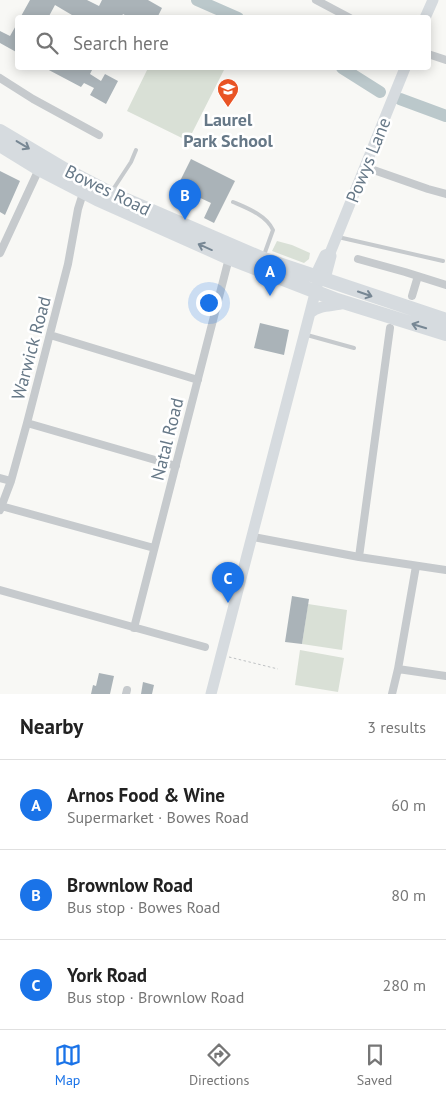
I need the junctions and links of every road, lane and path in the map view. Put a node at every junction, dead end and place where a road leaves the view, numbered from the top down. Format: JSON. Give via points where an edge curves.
{"nodes":[{"id":1,"x":316,"y":0,"type":"edge"},
{"id":2,"x":433,"y":0,"type":"edge"},
{"id":3,"x":344,"y":15,"type":"edge"},
{"id":4,"x":426,"y":15,"type":"edge"},
{"id":5,"x":431,"y":55,"type":"edge"},
{"id":6,"x":446,"y":60,"type":"edge"},
{"id":7,"x":404,"y":70,"type":"edge"},
{"id":8,"x":0,"y":78,"type":"edge"},
{"id":9,"x":0,"y":131,"type":"edge"},
{"id":10,"x":99,"y":136,"type":"dead end"},
{"id":11,"x":0,"y":145,"type":"edge"},
{"id":12,"x":136,"y":150,"type":"dead end"},
{"id":13,"x":365,"y":167,"type":"junction"},
{"id":14,"x":39,"y":169,"type":"junction"},
{"id":15,"x":85,"y":186,"type":"junction"},
{"id":16,"x":110,"y":193,"type":"junction"},
{"id":17,"x":446,"y":194,"type":"edge"},
{"id":18,"x":233,"y":202,"type":"dead end"},
{"id":19,"x":337,"y":236,"type":"junction"},
{"id":20,"x":0,"y":253,"type":"edge"},
{"id":21,"x":229,"y":258,"type":"junction"},
{"id":22,"x":261,"y":258,"type":"junction"},
{"id":23,"x":358,"y":259,"type":"dead end"},
{"id":24,"x":443,"y":261,"type":"dead end"},
{"id":25,"x":418,"y":276,"type":"junction"},
{"id":26,"x":319,"y":278,"type":"junction"},
{"id":27,"x":446,"y":285,"type":"edge"},
{"id":28,"x":315,"y":292,"type":"junction"},
{"id":29,"x":412,"y":296,"type":"dead end"},
{"id":30,"x":345,"y":302,"type":"junction"},
{"id":31,"x":310,"y":313,"type":"junction"},
{"id":32,"x":446,"y":320,"type":"edge"},
{"id":33,"x":391,"y":323,"type":"junction"},
{"id":34,"x":50,"y":334,"type":"junction"},
{"id":35,"x":304,"y":334,"type":"junction"},
{"id":36,"x":446,"y":334,"type":"edge"},
{"id":37,"x":354,"y":348,"type":"dead end"},
{"id":38,"x":198,"y":380,"type":"junction"},
{"id":39,"x":27,"y":422,"type":"junction"},
{"id":40,"x":176,"y":466,"type":"junction"},
{"id":41,"x":0,"y":478,"type":"edge"},
{"id":42,"x":11,"y":481,"type":"junction"},
{"id":43,"x":1,"y":508,"type":"edge"},
{"id":44,"x":253,"y":537,"type":"junction"},
{"id":45,"x":154,"y":548,"type":"junction"},
{"id":46,"x":360,"y":557,"type":"junction"},
{"id":47,"x":416,"y":566,"type":"junction"},
{"id":48,"x":446,"y":570,"type":"edge"},
{"id":49,"x":0,"y":590,"type":"edge"},
{"id":50,"x":134,"y":628,"type":"junction"},
{"id":51,"x":205,"y":648,"type":"dead end"},
{"id":52,"x":221,"y":655,"type":"junction"},
{"id":53,"x":278,"y":669,"type":"dead end"},
{"id":54,"x":398,"y":669,"type":"junction"},
{"id":55,"x":446,"y":676,"type":"edge"},
{"id":56,"x":211,"y":694,"type":"edge"},
{"id":57,"x":392,"y":694,"type":"edge"}],
"edges":[{"from":1,"to":3,"type":"street"},
{"from":2,"to":4,"type":"main road"},
{"from":5,"to":6,"type":"street"},
{"from":7,"to":13,"type":"main road","name":"Powys Lane"},
{"from":8,"to":10,"type":"street"},
{"from":9,"to":15,"type":"highway","name":"Bowes Road","one_way":true},
{"from":11,"to":14,"type":"highway","name":"Bowes Road"},
{"from":12,"to":16,"type":"lane"},
{"from":13,"to":17,"type":"street"},
{"from":13,"to":19,"type":"main road","name":"Powys Lane"},
{"from":14,"to":15,"type":"highway","name":"Bowes Road"},
{"from":14,"to":20,"type":"street"},
{"from":15,"to":16,"type":"highway","name":"Bowes Road"},
{"from":21,"to":15,"type":"highway","name":"Bowes Road","one_way":true},
{"from":15,"to":34,"type":"street","name":"Warwick Road"},
{"from":16,"to":22,"type":"highway","name":"Bowes Road"},
{"from":18,"to":22,"type":"lane","via":[[269,222],[273,230],[266,253]]},
{"from":19,"to":24,"type":"lane"},
{"from":19,"to":26,"type":"main road","name":"Powys Lane","via":[[317,272]]},
{"from":21,"to":28,"type":"highway","name":"Bowes Road"},
{"from":21,"to":38,"type":"street","name":"Natal Road"},
{"from":22,"to":26,"type":"highway","name":"Bowes Road"},
{"from":22,"to":28,"type":"main road","via":[[276,268],[311,281]]},
{"from":23,"to":25,"type":"street"},
{"from":25,"to":27,"type":"street"},
{"from":25,"to":29,"type":"street"},
{"from":26,"to":28,"type":"main road","name":"Powys Lane"},
{"from":26,"to":32,"type":"highway","name":"Bowes Road","one_way":true},
{"from":28,"to":30,"type":"highway","name":"Bowes Road"},
{"from":28,"to":31,"type":"main road","name":"Powys Lane"},
{"from":30,"to":31,"type":"main road","via":[[333,307],[321,306]]},
{"from":30,"to":33,"type":"highway","name":"Bowes Road"},
{"from":31,"to":35,"type":"main road","name":"Powys Lane"},
{"from":36,"to":33,"type":"highway","one_way":true},
{"from":33,"to":46,"type":"street"},
{"from":34,"to":38,"type":"street"},
{"from":34,"to":39,"type":"street","name":"Warwick Road"},
{"from":35,"to":37,"type":"lane"},
{"from":35,"to":44,"type":"main road","name":"Powys Lane"},
{"from":38,"to":40,"type":"street","name":"Natal Road"},
{"from":39,"to":40,"type":"street"},
{"from":39,"to":42,"type":"street","name":"Warwick Road"},
{"from":40,"to":45,"type":"street","name":"Natal Road"},
{"from":41,"to":42,"type":"street"},
{"from":42,"to":43,"type":"street","name":"Warwick Road"},
{"from":43,"to":45,"type":"street"},
{"from":44,"to":46,"type":"street"},
{"from":44,"to":52,"type":"main road","name":"Powys Lane"},
{"from":45,"to":50,"type":"street","name":"Natal Road"},
{"from":46,"to":47,"type":"street"},
{"from":47,"to":48,"type":"street"},
{"from":47,"to":54,"type":"street"},
{"from":49,"to":50,"type":"street"},
{"from":50,"to":51,"type":"street"},
{"from":52,"to":53,"type":"path"},
{"from":52,"to":56,"type":"main road","name":"Powys Lane"},
{"from":54,"to":55,"type":"street"},
{"from":54,"to":57,"type":"street"}]}
